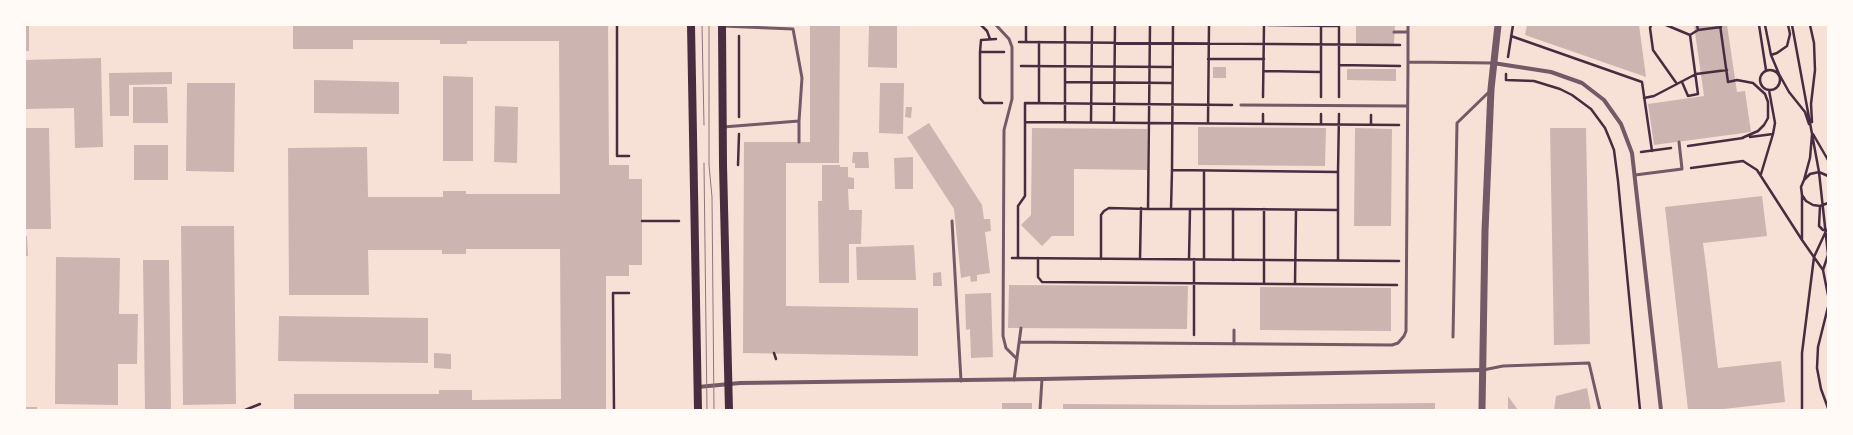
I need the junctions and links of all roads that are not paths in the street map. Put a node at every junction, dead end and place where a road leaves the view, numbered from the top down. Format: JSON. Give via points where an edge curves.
{"nodes":[{"id":1,"x":691,"y":25,"type":"edge"},
{"id":2,"x":996,"y":25,"type":"edge"},
{"id":3,"x":1408,"y":25,"type":"edge"},
{"id":4,"x":1498,"y":25,"type":"edge"},
{"id":5,"x":722,"y":26,"type":"edge"},
{"id":6,"x":1394,"y":32,"type":"dead end"},
{"id":7,"x":1408,"y":32,"type":"junction"},
{"id":8,"x":1493,"y":63,"type":"junction"},
{"id":9,"x":1408,"y":64,"type":"junction"},
{"id":10,"x":1491,"y":89,"type":"junction"},
{"id":11,"x":1241,"y":105,"type":"road end"},
{"id":12,"x":1407,"y":106,"type":"junction"},
{"id":13,"x":799,"y":121,"type":"junction"},
{"id":14,"x":723,"y":127,"type":"junction"},
{"id":15,"x":799,"y":142,"type":"dead end"},
{"id":16,"x":1679,"y":142,"type":"dead end"},
{"id":17,"x":1635,"y":175,"type":"junction"},
{"id":18,"x":952,"y":221,"type":"dead end"},
{"id":19,"x":1021,"y":328,"type":"dead end"},
{"id":20,"x":1234,"y":330,"type":"dead end"},
{"id":21,"x":1453,"y":337,"type":"dead end"},
{"id":22,"x":1019,"y":342,"type":"junction"},
{"id":23,"x":1234,"y":344,"type":"junction"},
{"id":24,"x":1017,"y":359,"type":"junction"},
{"id":25,"x":1483,"y":370,"type":"junction"},
{"id":26,"x":1042,"y":379,"type":"junction"},
{"id":27,"x":1014,"y":380,"type":"junction"},
{"id":28,"x":961,"y":381,"type":"junction"},
{"id":29,"x":728,"y":383,"type":"junction"},
{"id":30,"x":697,"y":386,"type":"junction"},
{"id":31,"x":698,"y":410,"type":"edge"},
{"id":32,"x":729,"y":410,"type":"edge"},
{"id":33,"x":1040,"y":410,"type":"edge"},
{"id":34,"x":1482,"y":410,"type":"edge"},
{"id":35,"x":1600,"y":410,"type":"edge"},
{"id":36,"x":1661,"y":410,"type":"edge"}],
"edges":[{"from":1,"to":30,"type":"main road"},
{"from":2,"to":24,"type":"lane","via":[[1010,40],[1012,52],[1012,103],[1005,128],[1003,340],[1006,348]]},
{"from":3,"to":7,"type":"lane"},
{"from":4,"to":8,"type":"street"},
{"from":5,"to":13,"type":"lane","via":[[793,30],[802,78]]},
{"from":5,"to":14,"type":"main road"},
{"from":6,"to":7,"type":"lane"},
{"from":7,"to":9,"type":"lane"},
{"from":8,"to":9,"type":"lane"},
{"from":8,"to":10,"type":"street"},
{"from":8,"to":17,"type":"street","via":[[1551,72],[1582,83],[1604,100],[1627,136]]},
{"from":9,"to":12,"type":"lane"},
{"from":10,"to":21,"type":"lane","via":[[1457,123]]},
{"from":10,"to":25,"type":"street"},
{"from":11,"to":12,"type":"lane"},
{"from":12,"to":23,"type":"lane","via":[[1406,331],[1401,340],[1392,345]]},
{"from":13,"to":14,"type":"lane"},
{"from":13,"to":15,"type":"lane"},
{"from":14,"to":29,"type":"main road"},
{"from":16,"to":17,"type":"lane","via":[[1682,169]]},
{"from":17,"to":36,"type":"street"},
{"from":18,"to":28,"type":"lane"},
{"from":19,"to":22,"type":"lane"},
{"from":20,"to":23,"type":"lane"},
{"from":22,"to":23,"type":"lane"},
{"from":22,"to":24,"type":"lane"},
{"from":24,"to":27,"type":"lane"},
{"from":25,"to":26,"type":"street"},
{"from":25,"to":34,"type":"street"},
{"from":25,"to":35,"type":"lane","via":[[1503,366],[1589,363]]},
{"from":26,"to":27,"type":"street"},
{"from":26,"to":33,"type":"lane"},
{"from":27,"to":28,"type":"street"},
{"from":28,"to":29,"type":"street"},
{"from":29,"to":30,"type":"street"},
{"from":29,"to":32,"type":"main road"},
{"from":30,"to":31,"type":"main road"}]}
